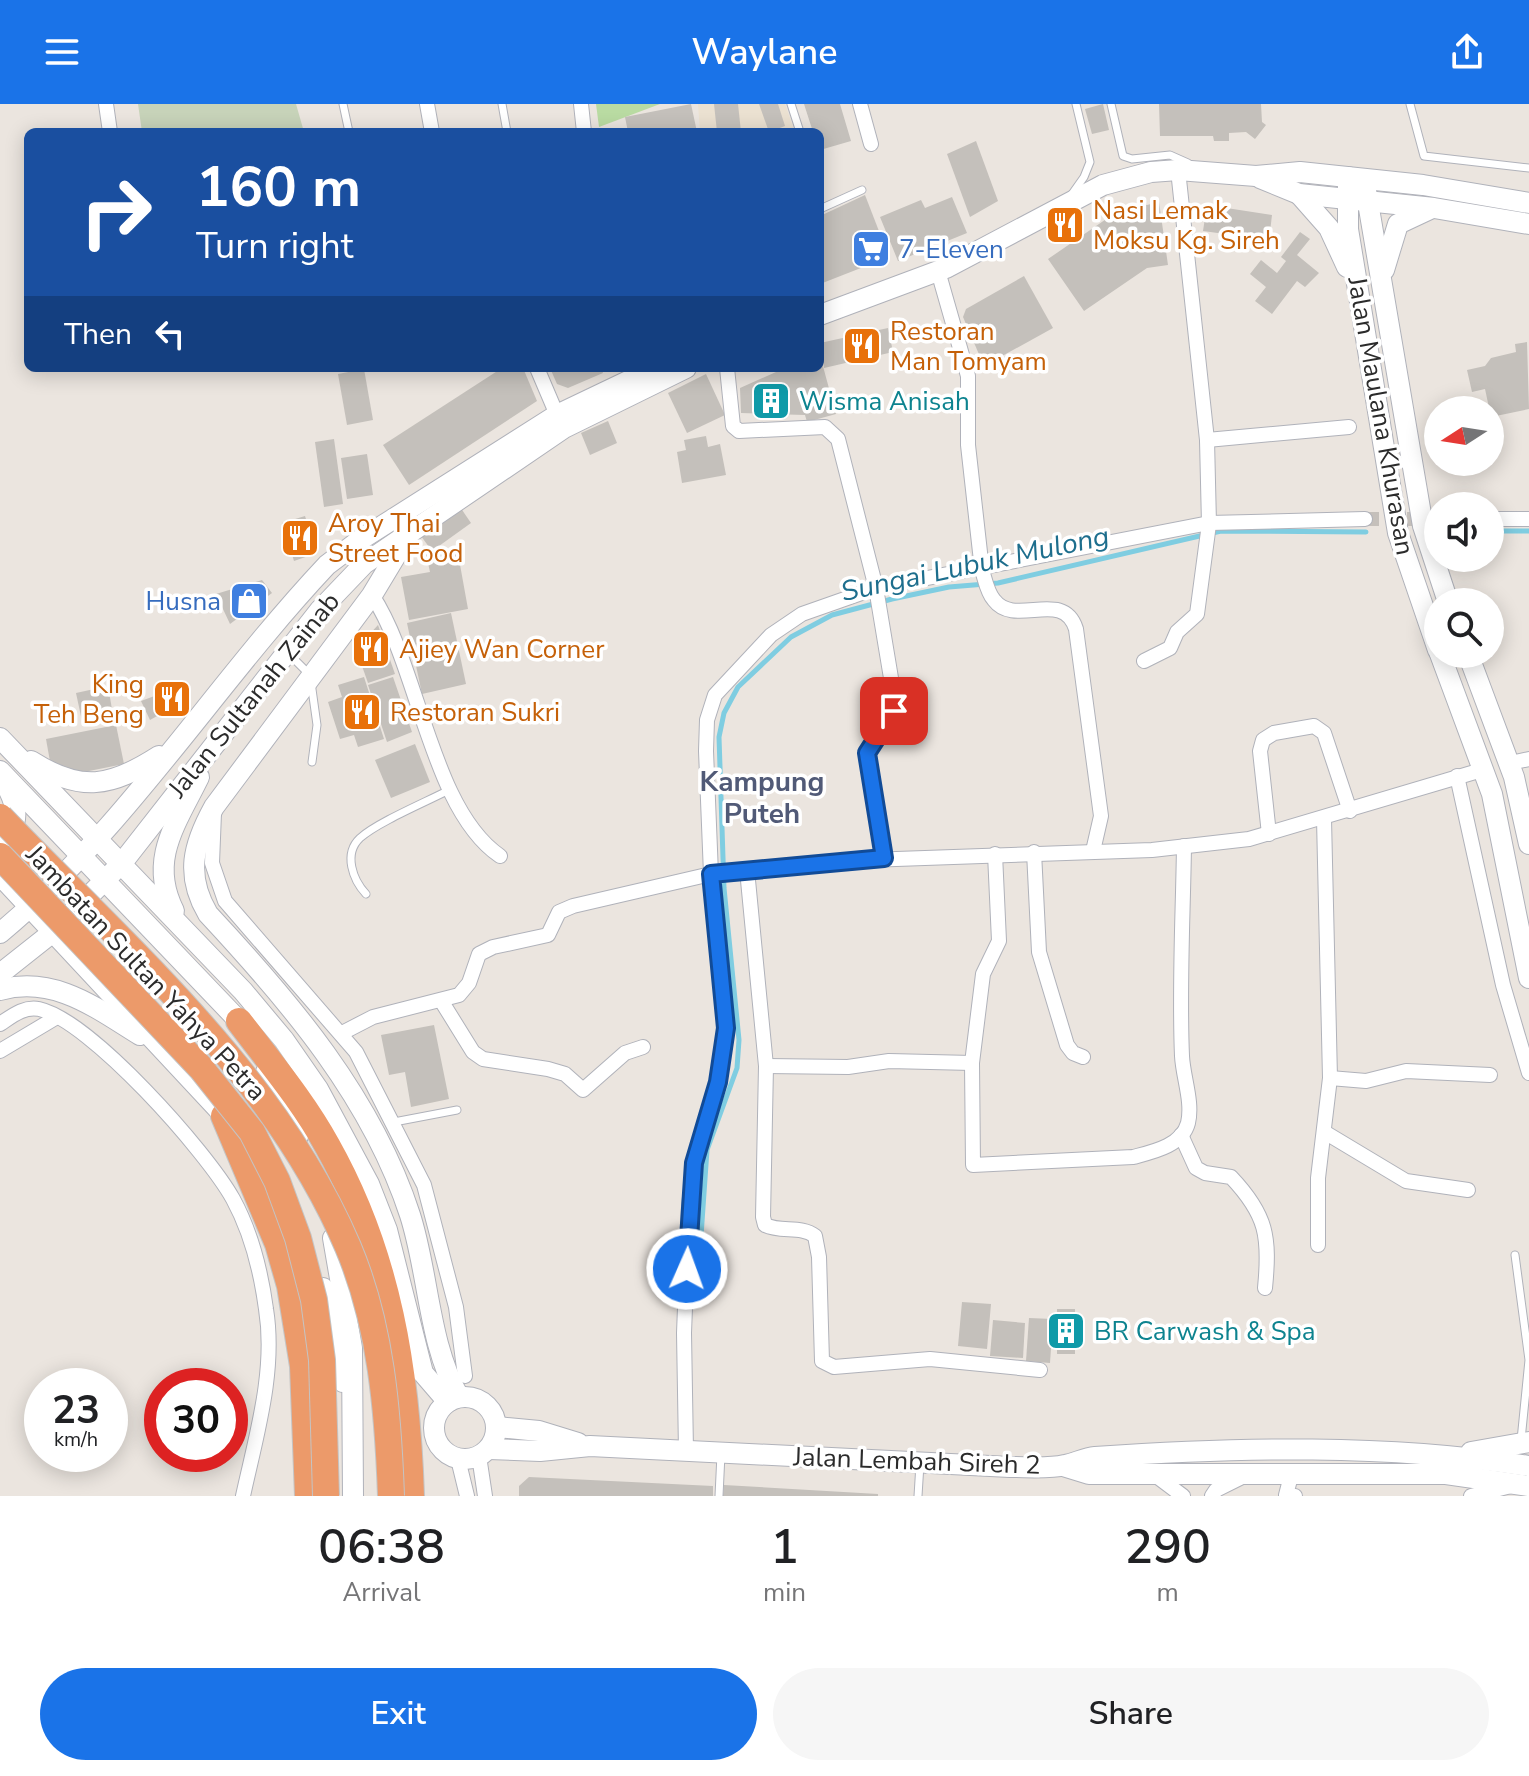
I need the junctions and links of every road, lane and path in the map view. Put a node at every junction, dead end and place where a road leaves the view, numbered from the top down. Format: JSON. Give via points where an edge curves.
{"nodes":[{"id":1,"x":106,"y":104,"type":"edge"},
{"id":2,"x":343,"y":104,"type":"edge"},
{"id":3,"x":427,"y":104,"type":"edge"},
{"id":4,"x":502,"y":104,"type":"edge"},
{"id":5,"x":581,"y":104,"type":"edge"},
{"id":6,"x":791,"y":104,"type":"edge"},
{"id":7,"x":860,"y":104,"type":"edge"},
{"id":8,"x":1076,"y":104,"type":"edge"},
{"id":9,"x":1111,"y":104,"type":"edge"},
{"id":10,"x":1410,"y":104,"type":"edge"},
{"id":11,"x":109,"y":128,"type":"edge"},
{"id":12,"x":348,"y":128,"type":"edge"},
{"id":13,"x":431,"y":128,"type":"edge"},
{"id":14,"x":506,"y":128,"type":"edge"},
{"id":15,"x":584,"y":128,"type":"edge"},
{"id":16,"x":799,"y":128,"type":"edge"},
{"id":17,"x":871,"y":144,"type":"dead end"},
{"id":18,"x":1529,"y":168,"type":"edge"},
{"id":19,"x":1178,"y":170,"type":"junction"},
{"id":20,"x":1207,"y":172,"type":"junction"},
{"id":21,"x":1256,"y":176,"type":"junction"},
{"id":22,"x":1356,"y":178,"type":"junction"},
{"id":23,"x":862,"y":190,"type":"dead end"},
{"id":24,"x":1299,"y":194,"type":"junction"},
{"id":25,"x":1358,"y":200,"type":"junction"},
{"id":26,"x":1529,"y":203,"type":"edge"},
{"id":27,"x":1063,"y":205,"type":"junction"},
{"id":28,"x":824,"y":207,"type":"edge"},
{"id":29,"x":1434,"y":208,"type":"junction"},
{"id":30,"x":1529,"y":224,"type":"edge"},
{"id":31,"x":938,"y":271,"type":"junction"},
{"id":32,"x":1382,"y":282,"type":"junction"},
{"id":33,"x":1359,"y":296,"type":"junction"},
{"id":34,"x":824,"y":314,"type":"edge"},
{"id":35,"x":539,"y":372,"type":"edge"},
{"id":36,"x":648,"y":372,"type":"edge"},
{"id":37,"x":678,"y":372,"type":"edge"},
{"id":38,"x":727,"y":372,"type":"edge"},
{"id":39,"x":557,"y":415,"type":"junction"},
{"id":40,"x":1349,"y":427,"type":"dead end"},
{"id":41,"x":1207,"y":440,"type":"junction"},
{"id":42,"x":1365,"y":519,"type":"tunnel mouth"},
{"id":43,"x":1504,"y":519,"type":"edge"},
{"id":44,"x":1529,"y":519,"type":"edge"},
{"id":45,"x":1209,"y":523,"type":"junction"},
{"id":46,"x":413,"y":527,"type":"junction"},
{"id":47,"x":982,"y":570,"type":"junction"},
{"id":48,"x":876,"y":588,"type":"junction"},
{"id":49,"x":1443,"y":588,"type":"edge"},
{"id":50,"x":372,"y":595,"type":"junction"},
{"id":51,"x":1424,"y":608,"type":"edge"},
{"id":52,"x":287,"y":652,"type":"junction"},
{"id":53,"x":1144,"y":661,"type":"dead end"},
{"id":54,"x":1445,"y":668,"type":"edge"},
{"id":55,"x":1473,"y":668,"type":"edge"},
{"id":56,"x":310,"y":675,"type":"junction"},
{"id":57,"x":0,"y":737,"type":"edge"},
{"id":58,"x":216,"y":741,"type":"junction"},
{"id":59,"x":176,"y":745,"type":"junction"},
{"id":60,"x":312,"y":762,"type":"dead end"},
{"id":61,"x":0,"y":772,"type":"edge"},
{"id":62,"x":1475,"y":772,"type":"dead end"},
{"id":63,"x":1457,"y":776,"type":"junction"},
{"id":64,"x":449,"y":790,"type":"junction"},
{"id":65,"x":214,"y":807,"type":"junction"},
{"id":66,"x":1350,"y":811,"type":"junction"},
{"id":67,"x":0,"y":817,"type":"edge"},
{"id":68,"x":1324,"y":819,"type":"junction"},
{"id":69,"x":1269,"y":834,"type":"junction"},
{"id":70,"x":97,"y":838,"type":"junction"},
{"id":71,"x":0,"y":840,"type":"edge"},
{"id":72,"x":1529,"y":844,"type":"edge"},
{"id":73,"x":1184,"y":846,"type":"junction"},
{"id":74,"x":195,"y":849,"type":"junction"},
{"id":75,"x":1093,"y":851,"type":"junction"},
{"id":76,"x":1034,"y":852,"type":"junction"},
{"id":77,"x":995,"y":854,"type":"junction"},
{"id":78,"x":81,"y":855,"type":"junction"},
{"id":79,"x":0,"y":856,"type":"edge"},
{"id":80,"x":500,"y":856,"type":"dead end"},
{"id":81,"x":884,"y":858,"type":"junction"},
{"id":82,"x":122,"y":863,"type":"junction"},
{"id":83,"x":212,"y":863,"type":"junction"},
{"id":84,"x":747,"y":870,"type":"junction"},
{"id":85,"x":714,"y":874,"type":"junction"},
{"id":86,"x":0,"y":875,"type":"edge"},
{"id":87,"x":105,"y":880,"type":"junction"},
{"id":88,"x":366,"y":894,"type":"dead end"},
{"id":89,"x":30,"y":908,"type":"junction"},
{"id":90,"x":182,"y":925,"type":"junction"},
{"id":91,"x":53,"y":932,"type":"junction"},
{"id":92,"x":0,"y":933,"type":"edge"},
{"id":93,"x":0,"y":974,"type":"edge"},
{"id":94,"x":1529,"y":978,"type":"edge"},
{"id":95,"x":0,"y":990,"type":"edge"},
{"id":96,"x":442,"y":1002,"type":"junction"},
{"id":97,"x":57,"y":1017,"type":"junction"},
{"id":98,"x":239,"y":1021,"type":"junction"},
{"id":99,"x":0,"y":1024,"type":"edge"},
{"id":100,"x":342,"y":1033,"type":"junction"},
{"id":101,"x":643,"y":1047,"type":"dead end"},
{"id":102,"x":160,"y":1048,"type":"junction"},
{"id":103,"x":0,"y":1051,"type":"edge"},
{"id":104,"x":1083,"y":1057,"type":"dead end"},
{"id":105,"x":972,"y":1063,"type":"junction"},
{"id":106,"x":766,"y":1066,"type":"junction"},
{"id":107,"x":1529,"y":1073,"type":"edge"},
{"id":108,"x":1490,"y":1075,"type":"dead end"},
{"id":109,"x":1330,"y":1078,"type":"junction"},
{"id":110,"x":457,"y":1110,"type":"dead end"},
{"id":111,"x":224,"y":1116,"type":"junction"},
{"id":112,"x":394,"y":1122,"type":"junction"},
{"id":113,"x":1326,"y":1133,"type":"junction"},
{"id":114,"x":1181,"y":1135,"type":"junction"},
{"id":115,"x":1468,"y":1190,"type":"dead end"},
{"id":116,"x":1318,"y":1245,"type":"dead end"},
{"id":117,"x":1515,"y":1255,"type":"dead end"},
{"id":118,"x":1265,"y":1288,"type":"dead end"},
{"id":119,"x":1040,"y":1370,"type":"dead end"},
{"id":120,"x":465,"y":1376,"type":"dead end"},
{"id":121,"x":454,"y":1399,"type":"junction"},
{"id":122,"x":350,"y":1417,"type":"junction"},
{"id":123,"x":497,"y":1427,"type":"junction"},
{"id":124,"x":1526,"y":1440,"type":"edge"},
{"id":125,"x":590,"y":1446,"type":"junction"},
{"id":126,"x":686,"y":1451,"type":"junction"},
{"id":127,"x":484,"y":1453,"type":"junction"},
{"id":128,"x":721,"y":1453,"type":"junction"},
{"id":129,"x":1456,"y":1454,"type":"junction"},
{"id":130,"x":458,"y":1459,"type":"junction"},
{"id":131,"x":920,"y":1462,"type":"junction"},
{"id":132,"x":1063,"y":1466,"type":"junction"},
{"id":133,"x":1529,"y":1466,"type":"edge"},
{"id":134,"x":1150,"y":1472,"type":"junction"},
{"id":135,"x":1256,"y":1472,"type":"junction"},
{"id":136,"x":1292,"y":1472,"type":"junction"},
{"id":137,"x":1525,"y":1489,"type":"edge"},
{"id":138,"x":243,"y":1496,"type":"edge"},
{"id":139,"x":308,"y":1496,"type":"edge"},
{"id":140,"x":326,"y":1496,"type":"edge"},
{"id":141,"x":353,"y":1496,"type":"edge"},
{"id":142,"x":391,"y":1496,"type":"edge"},
{"id":143,"x":411,"y":1496,"type":"edge"},
{"id":144,"x":467,"y":1496,"type":"edge"},
{"id":145,"x":485,"y":1496,"type":"edge"},
{"id":146,"x":719,"y":1496,"type":"edge"},
{"id":147,"x":918,"y":1496,"type":"edge"},
{"id":148,"x":1183,"y":1496,"type":"edge"},
{"id":149,"x":1212,"y":1496,"type":"edge"},
{"id":150,"x":1286,"y":1496,"type":"edge"},
{"id":151,"x":1295,"y":1496,"type":"edge"},
{"id":152,"x":1471,"y":1496,"type":"edge"}],
"edges":[{"from":1,"to":11,"type":"street"},
{"from":2,"to":12,"type":"lane"},
{"from":3,"to":13,"type":"street"},
{"from":4,"to":14,"type":"lane"},
{"from":5,"to":15,"type":"street"},
{"from":6,"to":16,"type":"lane"},
{"from":7,"to":17,"type":"street"},
{"from":8,"to":27,"type":"lane","via":[[1089,168]]},
{"from":9,"to":20,"type":"lane","via":[[1123,156],[1170,155]]},
{"from":10,"to":18,"type":"lane","via":[[1424,156]]},
{"from":19,"to":20,"type":"main road"},
{"from":19,"to":27,"type":"main road","via":[[1126,178]]},
{"from":19,"to":41,"type":"street"},
{"from":20,"to":21,"type":"main road"},
{"from":21,"to":22,"type":"main road","via":[[1300,172]]},
{"from":21,"to":24,"type":"main road"},
{"from":22,"to":25,"type":"main road","name":"Jalan Maulana Khurasan"},
{"from":22,"to":26,"type":"main road"},
{"from":23,"to":28,"type":"lane"},
{"from":24,"to":25,"type":"main road"},
{"from":24,"to":33,"type":"main road","via":[[1329,228]]},
{"from":25,"to":29,"type":"main road"},
{"from":25,"to":32,"type":"main road","name":"Jalan Maulana Khurasan"},
{"from":25,"to":33,"type":"main road","name":"Jalan Maulana Khurasan","via":[[1348,229]]},
{"from":27,"to":31,"type":"main road"},
{"from":29,"to":30,"type":"main road"},
{"from":29,"to":32,"type":"main road","via":[[1398,224]]},
{"from":31,"to":34,"type":"main road"},
{"from":31,"to":47,"type":"street","via":[[968,376],[968,445]]},
{"from":32,"to":49,"type":"main road","name":"Jalan Maulana Khurasan","via":[[1423,526]]},
{"from":33,"to":51,"type":"main road","name":"Jalan Maulana Khurasan","via":[[1398,533]]},
{"from":35,"to":39,"type":"street"},
{"from":36,"to":39,"type":"main road","name":"Jalan Sultanah Zainab"},
{"from":37,"to":46,"type":"main road","name":"Jalan Sultanah Zainab","via":[[564,428]]},
{"from":38,"to":48,"type":"street","via":[[733,426],[739,431],[825,427],[836,434]]},
{"from":39,"to":59,"type":"main road","name":"Jalan Sultanah Zainab","via":[[327,565]]},
{"from":40,"to":41,"type":"street"},
{"from":41,"to":45,"type":"street"},
{"from":42,"to":45,"type":"street"},
{"from":43,"to":44,"type":"street"},
{"from":45,"to":47,"type":"street"},
{"from":45,"to":53,"type":"street","via":[[1195,618],[1177,632],[1170,648]]},
{"from":46,"to":50,"type":"main road"},
{"from":46,"to":52,"type":"main road","name":"Jalan Sultanah Zainab","via":[[353,574]]},
{"from":47,"to":48,"type":"street"},
{"from":47,"to":75,"type":"street","via":[[994,601],[1004,608],[1059,610],[1073,619],[1101,816]]},
{"from":48,"to":81,"type":"street","via":[[895,706],[867,758]]},
{"from":48,"to":85,"type":"street","via":[[802,614],[771,635],[715,695],[706,751]]},
{"from":50,"to":56,"type":"main road"},
{"from":50,"to":64,"type":"street","via":[[391,628]]},
{"from":52,"to":56,"type":"lane"},
{"from":52,"to":58,"type":"main road","name":"Jalan Sultanah Zainab"},
{"from":54,"to":94,"type":"main road","name":"Jalan Maulana Khurasan","via":[[1492,794]]},
{"from":55,"to":72,"type":"main road","via":[[1514,777]]},
{"from":56,"to":60,"type":"lane","via":[[317,725]]},
{"from":56,"to":65,"type":"main road"},
{"from":57,"to":59,"type":"main road","via":[[53,773],[82,783],[126,777]]},
{"from":57,"to":70,"type":"main road"},
{"from":58,"to":82,"type":"main road","name":"Jalan Sultanah Zainab"},
{"from":58,"to":90,"type":"main road","via":[[164,853],[165,889]]},
{"from":59,"to":70,"type":"main road","name":"Jalan Sultanah Zainab"},
{"from":61,"to":71,"type":"main road","via":[[16,816]]},
{"from":61,"to":78,"type":"main road"},
{"from":62,"to":63,"type":"street"},
{"from":63,"to":66,"type":"street"},
{"from":63,"to":107,"type":"street","via":[[1503,985]]},
{"from":64,"to":80,"type":"street","via":[[485,846]]},
{"from":64,"to":88,"type":"lane","via":[[360,837],[351,859],[358,886]]},
{"from":65,"to":74,"type":"main road"},
{"from":65,"to":83,"type":"street"},
{"from":66,"to":68,"type":"street"},
{"from":66,"to":69,"type":"street","via":[[1324,733],[1314,726],[1274,733],[1263,740],[1260,751]]},
{"from":67,"to":142,"type":"highway","name":"Jambatan Sultan Yahya Petra","bridge":true,"via":[[250,1080],[308,1165],[349,1249],[364,1298],[388,1407]]},
{"from":68,"to":69,"type":"street"},
{"from":68,"to":109,"type":"street"},
{"from":69,"to":73,"type":"street"},
{"from":70,"to":78,"type":"main road","name":"Jalan Sultanah Zainab"},
{"from":70,"to":82,"type":"main road"},
{"from":73,"to":75,"type":"street"},
{"from":73,"to":114,"type":"street","via":[[1182,1056],[1188,1107]]},
{"from":74,"to":83,"type":"street","via":[[208,854]]},
{"from":74,"to":121,"type":"main road","via":[[194,882],[208,914],[303,1023],[340,1073],[374,1134],[410,1215]]},
{"from":75,"to":76,"type":"street"},
{"from":76,"to":77,"type":"street"},
{"from":76,"to":104,"type":"street","via":[[1039,954],[1067,1045]]},
{"from":77,"to":81,"type":"street"},
{"from":77,"to":105,"type":"street","via":[[999,941],[983,974]]},
{"from":78,"to":87,"type":"main road"},
{"from":78,"to":89,"type":"main road","name":"Jalan Sultanah Zainab"},
{"from":79,"to":140,"type":"highway","name":"Jambatan Sultan Yahya Petra","bridge":true,"via":[[201,1068],[252,1132],[277,1181],[314,1300],[322,1360]]},
{"from":81,"to":84,"type":"street"},
{"from":82,"to":87,"type":"main road","name":"Jalan Sultanah Zainab"},
{"from":82,"to":90,"type":"main road"},
{"from":83,"to":100,"type":"street","via":[[217,883],[237,916]]},
{"from":84,"to":85,"type":"street"},
{"from":84,"to":106,"type":"street"},
{"from":85,"to":96,"type":"street","via":[[559,912],[548,935],[479,954],[469,983],[459,995]]},
{"from":85,"to":126,"type":"street","via":[[726,1028],[689,1206]]},
{"from":86,"to":89,"type":"main road"},
{"from":87,"to":91,"type":"main road","name":"Jalan Sultanah Zainab"},
{"from":87,"to":98,"type":"main road"},
{"from":89,"to":91,"type":"main road"},
{"from":89,"to":92,"type":"main road","name":"Jalan Sultanah Zainab"},
{"from":90,"to":121,"type":"main road","via":[[284,1040],[345,1135],[387,1230],[423,1373]]},
{"from":91,"to":93,"type":"main road","name":"Jalan Sultanah Zainab"},
{"from":91,"to":102,"type":"main road"},
{"from":95,"to":102,"type":"main road","via":[[30,985],[72,994]]},
{"from":96,"to":100,"type":"street","via":[[373,1017]]},
{"from":96,"to":101,"type":"street","via":[[473,1052],[483,1059],[565,1074],[583,1090],[625,1053]]},
{"from":97,"to":99,"type":"street","via":[[31,1008]]},
{"from":97,"to":103,"type":"street"},
{"from":97,"to":138,"type":"street","via":[[97,1045],[182,1130],[216,1171],[246,1225],[267,1310],[269,1357]]},
{"from":98,"to":122,"type":"main road","via":[[308,1158],[333,1238],[352,1348]]},
{"from":98,"to":143,"type":"highway","via":[[327,1144],[350,1192],[386,1293],[407,1396]]},
{"from":100,"to":112,"type":"street","via":[[369,1071]]},
{"from":102,"to":111,"type":"main road"},
{"from":105,"to":106,"type":"street"},
{"from":105,"to":114,"type":"street","via":[[973,1165],[1133,1157]]},
{"from":106,"to":119,"type":"street","via":[[763,1217],[773,1229],[815,1236],[822,1361],[834,1367],[958,1360]]},
{"from":108,"to":109,"type":"street","via":[[1406,1071],[1366,1081]]},
{"from":109,"to":113,"type":"street"},
{"from":110,"to":112,"type":"lane"},
{"from":111,"to":122,"type":"main road","via":[[267,1159],[295,1204],[318,1266]]},
{"from":111,"to":139,"type":"highway","via":[[278,1244],[299,1328]]},
{"from":112,"to":120,"type":"street","via":[[424,1185],[443,1248]]},
{"from":113,"to":115,"type":"street","via":[[1406,1181]]},
{"from":113,"to":116,"type":"street","via":[[1318,1178]]},
{"from":114,"to":118,"type":"street","via":[[1196,1168],[1231,1177],[1260,1213],[1269,1252]]},
{"from":117,"to":124,"type":"lane","via":[[1529,1360]]},
{"from":121,"to":123,"type":"main road","via":[[485,1403]]},
{"from":121,"to":130,"type":"main road","via":[[436,1418],[436,1438]]},
{"from":122,"to":141,"type":"main road"},
{"from":123,"to":125,"type":"main road","via":[[539,1431]]},
{"from":123,"to":127,"type":"main road"},
{"from":124,"to":129,"type":"main road"},
{"from":125,"to":126,"type":"main road","name":"Jalan Lembah Sireh 2"},
{"from":125,"to":127,"type":"main road"},
{"from":126,"to":128,"type":"main road","name":"Jalan Lembah Sireh 2"},
{"from":127,"to":130,"type":"main road"},
{"from":127,"to":145,"type":"street"},
{"from":128,"to":131,"type":"main road","name":"Jalan Lembah Sireh 2"},
{"from":128,"to":146,"type":"lane"},
{"from":129,"to":132,"type":"main road","name":"Jalan Lembah Sireh 2","via":[[1090,1458]]},
{"from":129,"to":133,"type":"main road"},
{"from":130,"to":144,"type":"street"},
{"from":131,"to":132,"type":"main road","name":"Jalan Lembah Sireh 2"},
{"from":131,"to":147,"type":"lane"},
{"from":132,"to":134,"type":"main road","via":[[1089,1474]]},
{"from":134,"to":135,"type":"main road"},
{"from":134,"to":148,"type":"street"},
{"from":135,"to":136,"type":"main road"},
{"from":135,"to":149,"type":"street"},
{"from":136,"to":137,"type":"main road","via":[[1446,1474]]},
{"from":136,"to":150,"type":"street"},
{"from":137,"to":152,"type":"street"},
{"from":150,"to":151,"type":"street"}]}
